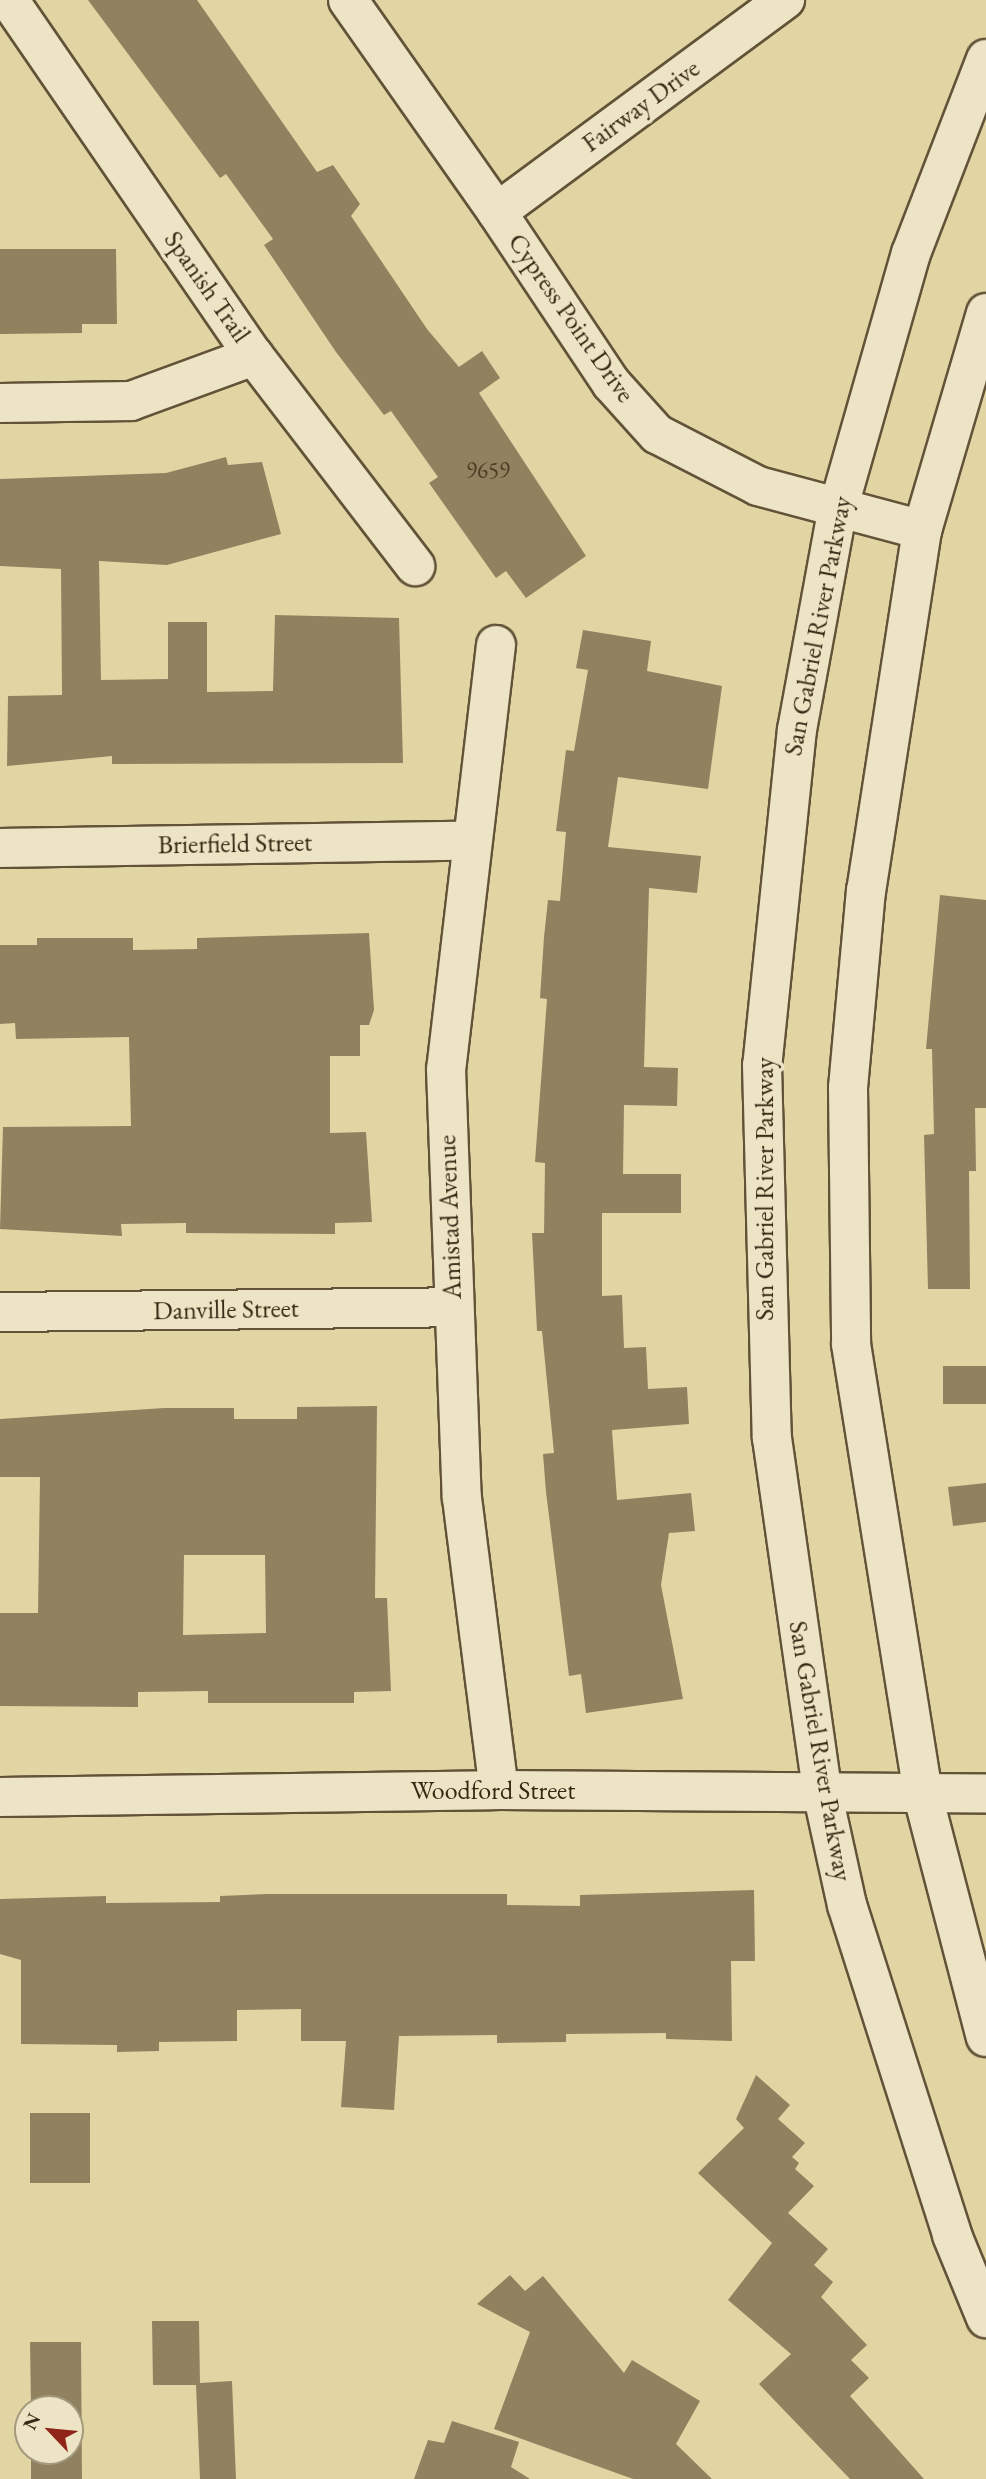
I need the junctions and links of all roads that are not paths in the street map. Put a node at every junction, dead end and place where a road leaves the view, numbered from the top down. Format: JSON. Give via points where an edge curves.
{"nodes":[{"id":1,"x":9,"y":0,"type":"edge"},
{"id":2,"x":348,"y":0,"type":"edge"},
{"id":3,"x":785,"y":0,"type":"edge"},
{"id":4,"x":986,"y":59,"type":"edge"},
{"id":5,"x":497,"y":212,"type":"junction"},
{"id":6,"x":986,"y":313,"type":"edge"},
{"id":7,"x":254,"y":356,"type":"junction"},
{"id":8,"x":0,"y":403,"type":"edge"},
{"id":9,"x":837,"y":512,"type":"junction"},
{"id":10,"x":922,"y":530,"type":"junction"},
{"id":11,"x":415,"y":566,"type":"dead end"},
{"id":12,"x":496,"y":645,"type":"dead end"},
{"id":13,"x":471,"y":841,"type":"junction"},
{"id":14,"x":0,"y":848,"type":"edge"},
{"id":15,"x":453,"y":1307,"type":"junction"},
{"id":16,"x":0,"y":1312,"type":"edge"},
{"id":17,"x":499,"y":1790,"type":"junction"},
{"id":18,"x":986,"y":1793,"type":"edge"},
{"id":19,"x":823,"y":1796,"type":"junction"},
{"id":20,"x":923,"y":1796,"type":"junction"},
{"id":21,"x":0,"y":1797,"type":"edge"},
{"id":22,"x":986,"y":2037,"type":"edge"},
{"id":23,"x":986,"y":2318,"type":"edge"}],
"edges":[{"from":1,"to":7,"type":"street","name":"Spanish Trail"},
{"from":2,"to":5,"type":"street","name":"Cypress Point Drive"},
{"from":3,"to":5,"type":"street","name":"Fairway Drive"},
{"from":4,"to":9,"type":"street","name":"San Gabriel River Parkway","via":[[911,253]]},
{"from":5,"to":9,"type":"street","name":"Cypress Point Drive","via":[[611,383],[657,434],[716,468]]},
{"from":6,"to":10,"type":"street"},
{"from":7,"to":8,"type":"street","via":[[131,401]]},
{"from":7,"to":11,"type":"street","name":"Spanish Trail"},
{"from":9,"to":10,"type":"street","name":"Cypress Point Drive"},
{"from":9,"to":19,"type":"street","name":"San Gabriel River Parkway","via":[[797,729],[762,1065],[772,1438]]},
{"from":10,"to":20,"type":"street","via":[[866,890],[848,1087],[851,1344]]},
{"from":12,"to":13,"type":"street","name":"Amistad Avenue"},
{"from":13,"to":14,"type":"street","name":"Brierfield Street"},
{"from":13,"to":15,"type":"street","name":"Amistad Avenue","via":[[446,1069]]},
{"from":15,"to":16,"type":"street","name":"Danville Street"},
{"from":15,"to":17,"type":"street","name":"Amistad Avenue","via":[[461,1498]]},
{"from":17,"to":19,"type":"street","name":"Woodford Street"},
{"from":17,"to":21,"type":"street","name":"Woodford Street"},
{"from":18,"to":20,"type":"street","name":"Woodford Street"},
{"from":19,"to":20,"type":"street","name":"Woodford Street"},
{"from":19,"to":23,"type":"street","name":"San Gabriel River Parkway","via":[[847,1905],[952,2235]]},
{"from":20,"to":22,"type":"street"}]}
